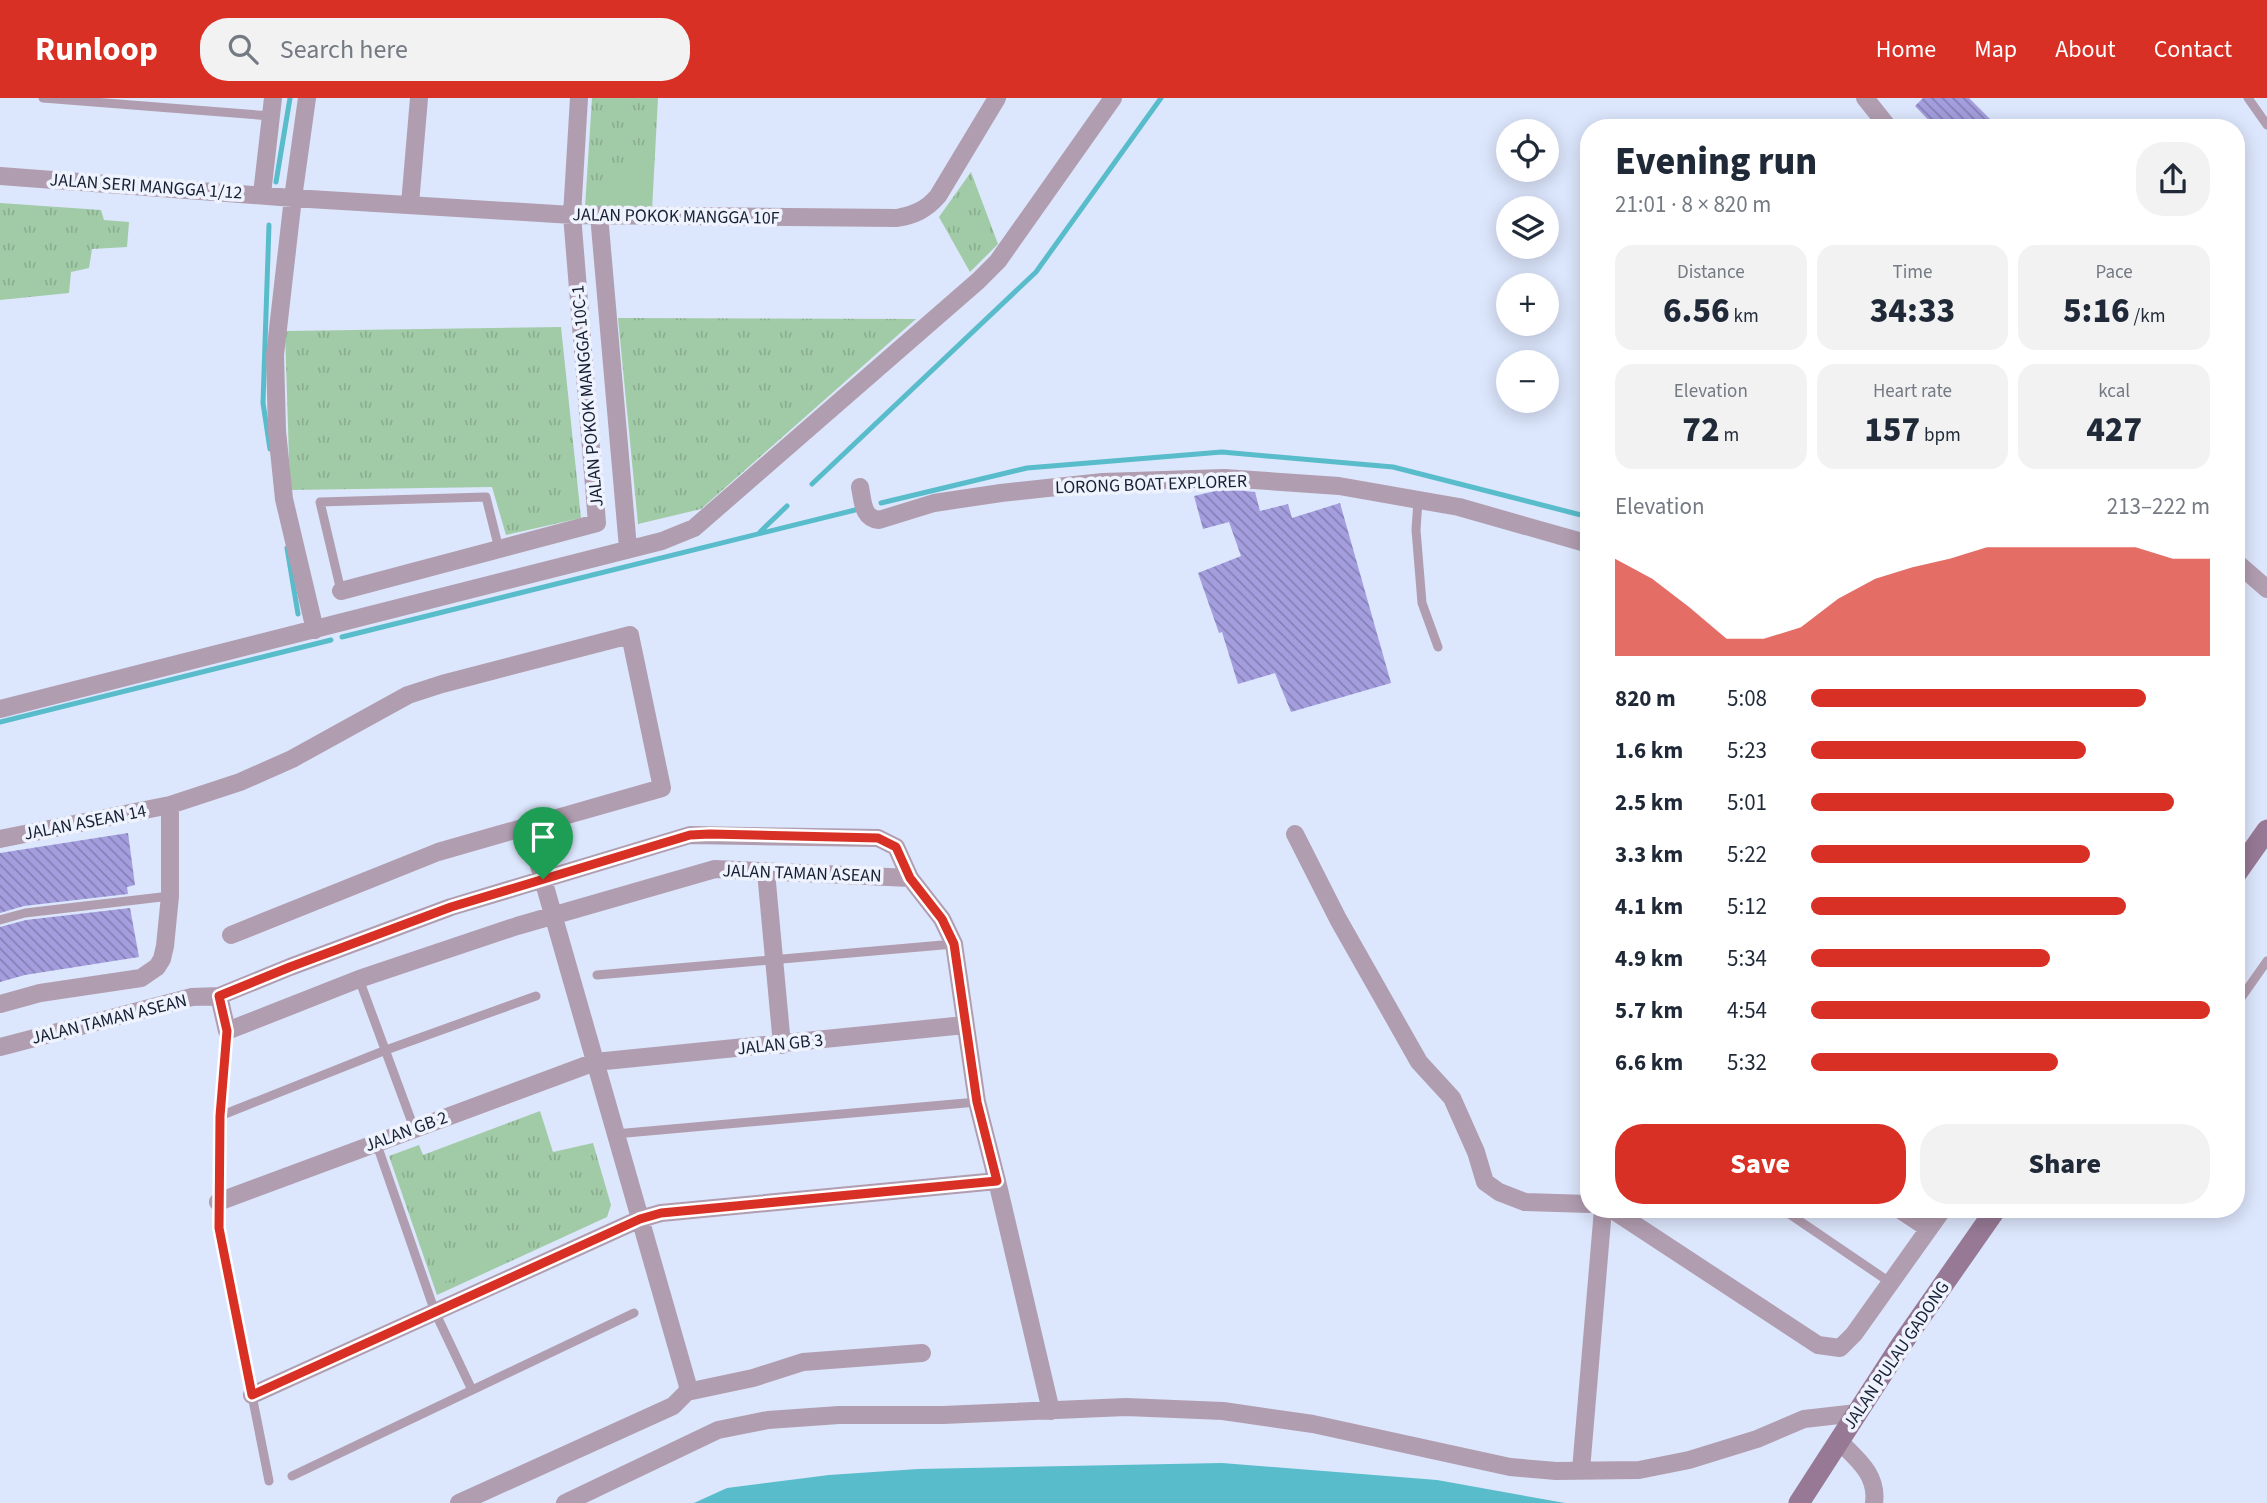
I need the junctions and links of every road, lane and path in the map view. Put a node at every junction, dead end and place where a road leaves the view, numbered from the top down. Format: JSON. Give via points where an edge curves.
{"nodes":[{"id":1,"x":43,"y":98,"type":"edge"},
{"id":2,"x":273,"y":98,"type":"edge"},
{"id":3,"x":307,"y":98,"type":"edge"},
{"id":4,"x":419,"y":98,"type":"edge"},
{"id":5,"x":579,"y":98,"type":"edge"},
{"id":6,"x":998,"y":98,"type":"edge"},
{"id":7,"x":1113,"y":98,"type":"edge"},
{"id":8,"x":1866,"y":98,"type":"edge"},
{"id":9,"x":2248,"y":98,"type":"edge"},
{"id":10,"x":271,"y":116,"type":"junction"},
{"id":11,"x":1882,"y":119,"type":"edge"},
{"id":12,"x":2267,"y":125,"type":"edge"},
{"id":13,"x":0,"y":176,"type":"edge"},
{"id":14,"x":262,"y":194,"type":"junction"},
{"id":15,"x":293,"y":198,"type":"junction"},
{"id":16,"x":410,"y":204,"type":"junction"},
{"id":17,"x":572,"y":215,"type":"junction"},
{"id":18,"x":599,"y":215,"type":"junction"},
{"id":19,"x":860,"y":487,"type":"dead end"},
{"id":20,"x":1418,"y":500,"type":"junction"},
{"id":21,"x":1580,"y":541,"type":"edge"},
{"id":22,"x":628,"y":548,"type":"junction"},
{"id":23,"x":499,"y":549,"type":"junction"},
{"id":24,"x":2245,"y":570,"type":"edge"},
{"id":25,"x":2267,"y":589,"type":"edge"},
{"id":26,"x":341,"y":591,"type":"joint"},
{"id":27,"x":315,"y":630,"type":"junction"},
{"id":28,"x":1438,"y":647,"type":"dead end"},
{"id":29,"x":0,"y":709,"type":"edge"},
{"id":30,"x":170,"y":805,"type":"junction"},
{"id":31,"x":528,"y":827,"type":"junction"},
{"id":32,"x":1294,"y":834,"type":"dead end"},
{"id":33,"x":2265,"y":836,"type":"edge"},
{"id":34,"x":0,"y":839,"type":"edge"},
{"id":35,"x":2245,"y":862,"type":"edge"},
{"id":36,"x":766,"y":872,"type":"junction"},
{"id":37,"x":910,"y":878,"type":"junction"},
{"id":38,"x":543,"y":879,"type":"junction"},
{"id":39,"x":170,"y":896,"type":"junction"},
{"id":40,"x":553,"y":915,"type":"junction"},
{"id":41,"x":0,"y":920,"type":"edge"},
{"id":42,"x":231,"y":935,"type":"dead end"},
{"id":43,"x":954,"y":944,"type":"junction"},
{"id":44,"x":775,"y":961,"type":"junction"},
{"id":45,"x":2267,"y":961,"type":"edge"},
{"id":46,"x":597,"y":975,"type":"dead end"},
{"id":47,"x":359,"y":979,"type":"junction"},
{"id":48,"x":2245,"y":992,"type":"edge"},
{"id":49,"x":219,"y":996,"type":"junction"},
{"id":50,"x":536,"y":996,"type":"dead end"},
{"id":51,"x":0,"y":1004,"type":"edge"},
{"id":52,"x":965,"y":1025,"type":"junction"},
{"id":53,"x":227,"y":1031,"type":"junction"},
{"id":54,"x":782,"y":1045,"type":"junction"},
{"id":55,"x":0,"y":1047,"type":"edge"},
{"id":56,"x":386,"y":1050,"type":"junction"},
{"id":57,"x":595,"y":1062,"type":"junction"},
{"id":58,"x":977,"y":1102,"type":"junction"},
{"id":59,"x":220,"y":1116,"type":"junction"},
{"id":60,"x":414,"y":1128,"type":"junction"},
{"id":61,"x":615,"y":1133,"type":"junction"},
{"id":62,"x":376,"y":1142,"type":"junction"},
{"id":63,"x":997,"y":1181,"type":"junction"},
{"id":64,"x":218,"y":1202,"type":"junction"},
{"id":65,"x":1580,"y":1204,"type":"edge"},
{"id":66,"x":1602,"y":1218,"type":"edge"},
{"id":67,"x":1625,"y":1218,"type":"edge"},
{"id":68,"x":1795,"y":1218,"type":"edge"},
{"id":69,"x":1912,"y":1218,"type":"edge"},
{"id":70,"x":1937,"y":1218,"type":"edge"},
{"id":71,"x":1990,"y":1218,"type":"edge"},
{"id":72,"x":640,"y":1219,"type":"junction"},
{"id":73,"x":1929,"y":1229,"type":"junction"},
{"id":74,"x":1891,"y":1283,"type":"junction"},
{"id":75,"x":435,"y":1312,"type":"junction"},
{"id":76,"x":634,"y":1312,"type":"dead end"},
{"id":77,"x":922,"y":1353,"type":"dead end"},
{"id":78,"x":472,"y":1390,"type":"junction"},
{"id":79,"x":687,"y":1392,"type":"junction"},
{"id":80,"x":252,"y":1395,"type":"junction"},
{"id":81,"x":1052,"y":1411,"type":"junction"},
{"id":82,"x":1857,"y":1413,"type":"junction"},
{"id":83,"x":1839,"y":1441,"type":"junction"},
{"id":84,"x":1580,"y":1470,"type":"junction"},
{"id":85,"x":292,"y":1476,"type":"dead end"},
{"id":86,"x":269,"y":1481,"type":"dead end"},
{"id":87,"x":1801,"y":1501,"type":"edge"},
{"id":88,"x":459,"y":1503,"type":"edge"},
{"id":89,"x":565,"y":1503,"type":"edge"},
{"id":90,"x":1874,"y":1503,"type":"edge"}],
"edges":[{"from":1,"to":10,"type":"lane"},
{"from":2,"to":10,"type":"street"},
{"from":3,"to":15,"type":"street"},
{"from":4,"to":16,"type":"street"},
{"from":5,"to":17,"type":"street"},
{"from":6,"to":18,"type":"street","name":"JALAN POKOK MANGGA 10F","via":[[938,196],[914,215]]},
{"from":7,"to":22,"type":"street","via":[[998,261],[978,281],[694,528]]},
{"from":8,"to":11,"type":"street"},
{"from":9,"to":12,"type":"lane"},
{"from":10,"to":14,"type":"street"},
{"from":13,"to":14,"type":"street","name":"JALAN SERI MANGGA 1/12"},
{"from":14,"to":15,"type":"street","name":"JALAN SERI MANGGA 1/12"},
{"from":15,"to":16,"type":"street","name":"JALAN POKOK MANGGA 10F"},
{"from":15,"to":27,"type":"street","via":[[275,355],[277,431],[284,499]]},
{"from":16,"to":17,"type":"street","name":"JALAN POKOK MANGGA 10F"},
{"from":17,"to":18,"type":"street","name":"JALAN POKOK MANGGA 10F"},
{"from":17,"to":23,"type":"street","name":"JALAN POKOK MANGGA 10C-1","via":[[597,523]]},
{"from":18,"to":22,"type":"street"},
{"from":19,"to":20,"type":"street","name":"LORONG BOAT EXPLORER","via":[[866,515],[879,520],[934,503],[1130,481],[1224,478],[1339,486]]},
{"from":20,"to":21,"type":"street","name":"LORONG BOAT EXPLORER"},
{"from":20,"to":28,"type":"lane","via":[[1422,603]]},
{"from":22,"to":27,"type":"street"},
{"from":23,"to":26,"type":"street","name":"JALAN POKOK MANGGA 10C-1"},
{"from":23,"to":26,"type":"lane","via":[[486,497],[320,502]]},
{"from":24,"to":25,"type":"street"},
{"from":27,"to":29,"type":"street"},
{"from":30,"to":31,"type":"street","name":"JALAN ASEAN 14","via":[[292,759],[408,695],[630,635],[662,788]]},
{"from":30,"to":34,"type":"street","name":"JALAN ASEAN 14"},
{"from":30,"to":39,"type":"street"},
{"from":31,"to":38,"type":"street"},
{"from":31,"to":42,"type":"street","via":[[438,852]]},
{"from":32,"to":65,"type":"street","via":[[1419,1062],[1452,1098],[1485,1182],[1525,1202]]},
{"from":33,"to":35,"type":"main road"},
{"from":36,"to":37,"type":"street","name":"JALAN TAMAN ASEAN"},
{"from":36,"to":40,"type":"street","name":"JALAN TAMAN ASEAN","via":[[715,869]]},
{"from":36,"to":44,"type":"street"},
{"from":37,"to":38,"type":"street","name":"JALAN TAMAN ASEAN","via":[[896,847],[878,838],[710,834],[690,835]]},
{"from":37,"to":43,"type":"street","via":[[942,919]]},
{"from":38,"to":40,"type":"street"},
{"from":38,"to":49,"type":"street","name":"JALAN TAMAN ASEAN","via":[[451,907]]},
{"from":39,"to":41,"type":"lane"},
{"from":39,"to":51,"type":"street","via":[[162,959],[141,978],[40,993]]},
{"from":40,"to":47,"type":"street","name":"JALAN TAMAN ASEAN"},
{"from":40,"to":57,"type":"street"},
{"from":43,"to":44,"type":"lane"},
{"from":43,"to":52,"type":"street"},
{"from":44,"to":46,"type":"lane"},
{"from":44,"to":54,"type":"street"},
{"from":45,"to":48,"type":"lane"},
{"from":47,"to":53,"type":"street","name":"JALAN TAMAN ASEAN"},
{"from":47,"to":56,"type":"lane"},
{"from":49,"to":53,"type":"street"},
{"from":49,"to":55,"type":"street","name":"JALAN TAMAN ASEAN","via":[[192,997]]},
{"from":50,"to":56,"type":"lane"},
{"from":52,"to":54,"type":"street","name":"JALAN GB 3"},
{"from":52,"to":58,"type":"street"},
{"from":53,"to":59,"type":"lane"},
{"from":54,"to":57,"type":"street","name":"JALAN GB 3"},
{"from":56,"to":59,"type":"lane"},
{"from":56,"to":60,"type":"lane"},
{"from":57,"to":60,"type":"street","name":"JALAN GB 2"},
{"from":57,"to":61,"type":"street"},
{"from":58,"to":61,"type":"lane"},
{"from":58,"to":63,"type":"street"},
{"from":59,"to":64,"type":"lane"},
{"from":60,"to":62,"type":"street","name":"JALAN GB 2"},
{"from":61,"to":72,"type":"street"},
{"from":62,"to":64,"type":"street","name":"JALAN GB 2"},
{"from":62,"to":75,"type":"lane"},
{"from":63,"to":72,"type":"street","via":[[661,1213]]},
{"from":63,"to":81,"type":"street"},
{"from":64,"to":80,"type":"lane","via":[[219,1228]]},
{"from":66,"to":84,"type":"street"},
{"from":67,"to":74,"type":"street","via":[[1818,1345],[1840,1348]]},
{"from":68,"to":74,"type":"lane"},
{"from":69,"to":73,"type":"street"},
{"from":70,"to":73,"type":"street"},
{"from":71,"to":82,"type":"main road","name":"JALAN PULAU GADONG"},
{"from":72,"to":75,"type":"street"},
{"from":72,"to":79,"type":"street"},
{"from":73,"to":74,"type":"street"},
{"from":75,"to":78,"type":"lane"},
{"from":75,"to":80,"type":"street"},
{"from":76,"to":78,"type":"lane"},
{"from":77,"to":79,"type":"street","via":[[803,1362]]},
{"from":78,"to":85,"type":"lane"},
{"from":79,"to":88,"type":"street","via":[[673,1406]]},
{"from":80,"to":86,"type":"lane"},
{"from":81,"to":84,"type":"street","via":[[1126,1407],[1247,1414],[1510,1467]]},
{"from":81,"to":89,"type":"street","via":[[768,1420],[718,1430]]},
{"from":82,"to":83,"type":"main road","name":"JALAN PULAU GADONG"},
{"from":82,"to":84,"type":"street","via":[[1804,1419],[1689,1460],[1639,1470]]},
{"from":83,"to":87,"type":"main road","name":"JALAN PULAU GADONG"},
{"from":83,"to":90,"type":"street","via":[[1865,1466],[1872,1479]]}]}
